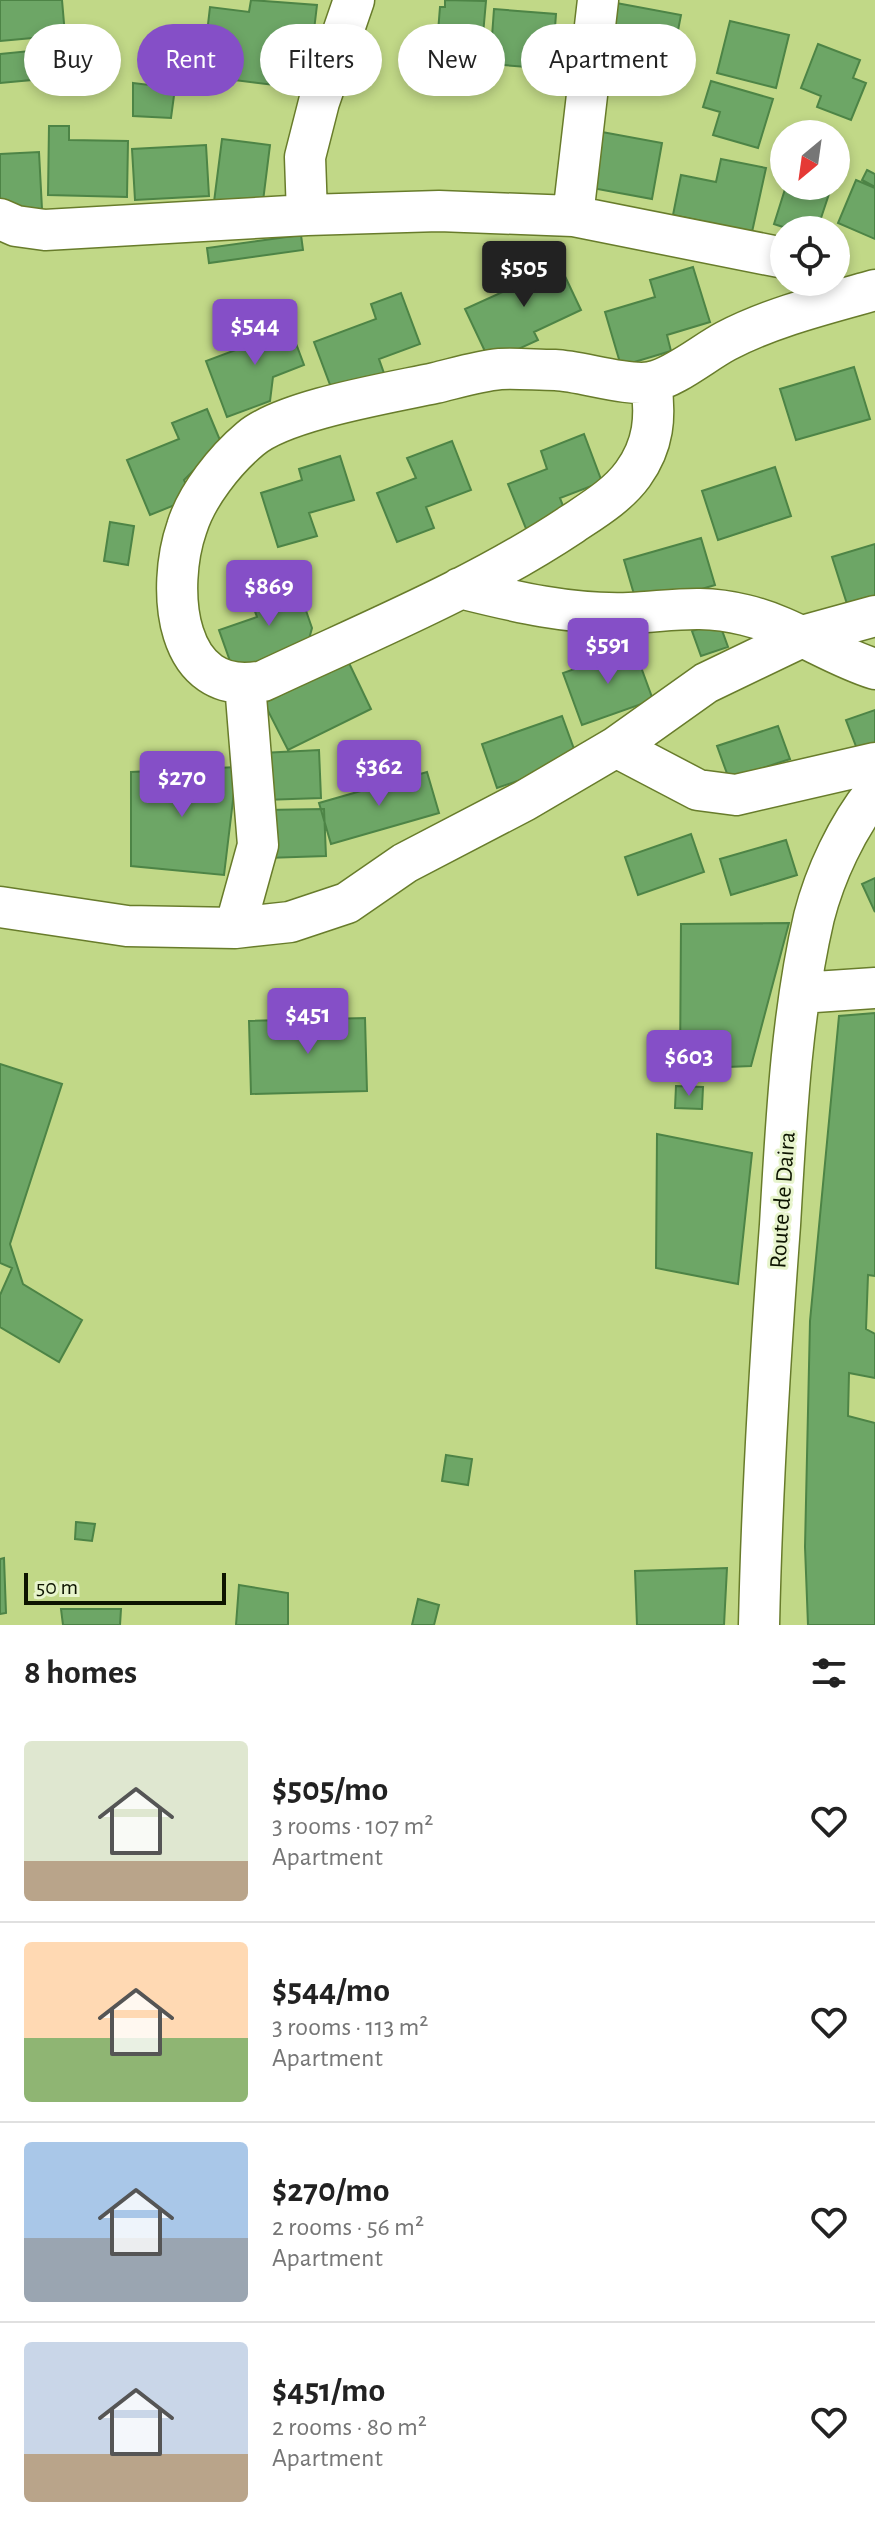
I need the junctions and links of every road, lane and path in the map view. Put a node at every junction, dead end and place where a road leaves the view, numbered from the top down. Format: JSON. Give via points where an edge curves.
{"nodes":[{"id":1,"x":354,"y":0,"type":"edge"},
{"id":2,"x":598,"y":0,"type":"edge"},
{"id":3,"x":307,"y":215,"type":"junction"},
{"id":4,"x":573,"y":216,"type":"junction"},
{"id":5,"x":0,"y":219,"type":"edge"},
{"id":6,"x":770,"y":255,"type":"edge"},
{"id":7,"x":850,"y":272,"type":"edge"},
{"id":8,"x":875,"y":277,"type":"edge"},
{"id":9,"x":875,"y":290,"type":"edge"},
{"id":10,"x":651,"y":382,"type":"junction"},
{"id":11,"x":460,"y":588,"type":"junction"},
{"id":12,"x":745,"y":615,"type":"junction"},
{"id":13,"x":875,"y":616,"type":"edge"},
{"id":14,"x":806,"y":635,"type":"junction"},
{"id":15,"x":759,"y":658,"type":"junction"},
{"id":16,"x":875,"y":669,"type":"edge"},
{"id":17,"x":245,"y":684,"type":"junction"},
{"id":18,"x":616,"y":747,"type":"junction"},
{"id":19,"x":875,"y":763,"type":"edge"},
{"id":20,"x":875,"y":792,"type":"edge"},
{"id":21,"x":0,"y":907,"type":"edge"},
{"id":22,"x":235,"y":928,"type":"junction"},
{"id":23,"x":875,"y":988,"type":"edge"},
{"id":24,"x":800,"y":993,"type":"junction"},
{"id":25,"x":759,"y":1625,"type":"edge"}],
"edges":[{"from":1,"to":3,"type":"street","via":[[305,157]]},
{"from":2,"to":4,"type":"street"},
{"from":3,"to":4,"type":"street","via":[[439,211]]},
{"from":3,"to":5,"type":"street","via":[[45,230]]},
{"from":4,"to":6,"type":"street"},
{"from":7,"to":8,"type":"street"},
{"from":9,"to":10,"type":"street","via":[[796,312],[727,340]]},
{"from":10,"to":11,"type":"street","via":[[656,417],[651,440],[632,475],[602,504],[549,540]]},
{"from":10,"to":17,"type":"street","via":[[560,370],[500,369],[352,401],[298,416],[251,437],[209,485],[188,523],[177,560],[176,588],[190,651],[222,679]]},
{"from":11,"to":12,"type":"street","via":[[544,609],[629,613],[689,606]]},
{"from":11,"to":17,"type":"street","via":[[263,681]]},
{"from":12,"to":14,"type":"street"},
{"from":12,"to":15,"type":"street"},
{"from":13,"to":14,"type":"street"},
{"from":14,"to":15,"type":"street"},
{"from":14,"to":16,"type":"street"},
{"from":15,"to":18,"type":"street","via":[[706,683]]},
{"from":17,"to":22,"type":"street","via":[[258,845]]},
{"from":18,"to":19,"type":"street","via":[[698,790],[736,795]]},
{"from":18,"to":22,"type":"street","via":[[405,863],[347,903],[290,922]]},
{"from":20,"to":24,"type":"street","name":"Route de Daira","via":[[835,859],[815,915]]},
{"from":21,"to":22,"type":"street","via":[[127,926]]},
{"from":23,"to":24,"type":"street"},
{"from":24,"to":25,"type":"street","name":"Route de Daira","via":[[762,1486]]}]}
